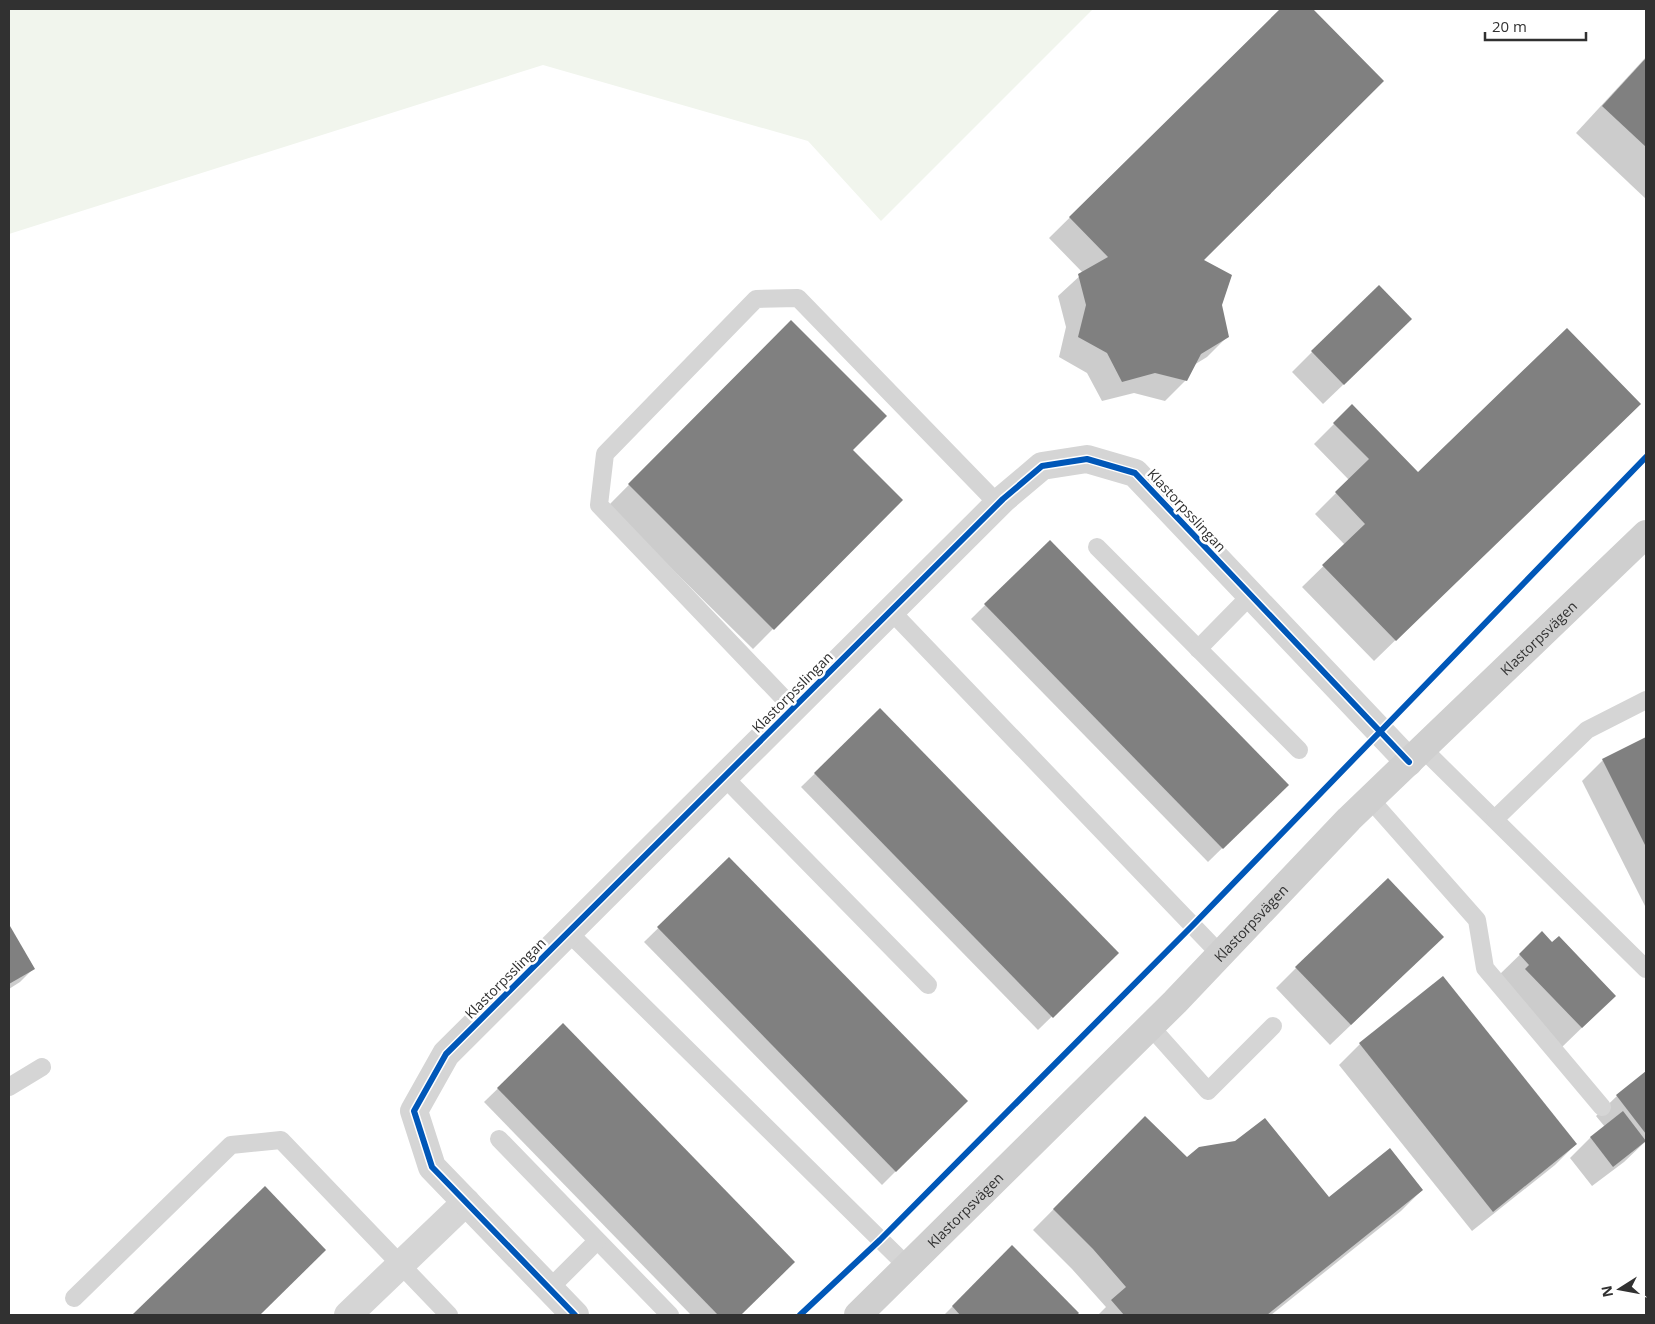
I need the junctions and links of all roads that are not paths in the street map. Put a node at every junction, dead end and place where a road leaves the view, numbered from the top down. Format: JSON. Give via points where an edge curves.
{"nodes":[{"id":1,"x":998,"y":504,"type":"junction"},
{"id":2,"x":1646,"y":534,"type":"edge"},
{"id":3,"x":1098,"y":547,"type":"dead end"},
{"id":4,"x":1251,"y":595,"type":"junction"},
{"id":5,"x":890,"y":611,"type":"junction"},
{"id":6,"x":1198,"y":649,"type":"junction"},
{"id":7,"x":1646,"y":700,"type":"edge"},
{"id":8,"x":793,"y":708,"type":"junction"},
{"id":9,"x":1299,"y":750,"type":"dead end"},
{"id":10,"x":1416,"y":755,"type":"junction"},
{"id":11,"x":724,"y":777,"type":"junction"},
{"id":12,"x":1370,"y":799,"type":"junction"},
{"id":13,"x":1494,"y":819,"type":"junction"},
{"id":14,"x":568,"y":932,"type":"junction"},
{"id":15,"x":1220,"y":954,"type":"junction"},
{"id":16,"x":1646,"y":969,"type":"edge"},
{"id":17,"x":928,"y":985,"type":"dead end"},
{"id":18,"x":1150,"y":1026,"type":"junction"},
{"id":19,"x":1274,"y":1026,"type":"dead end"},
{"id":20,"x":42,"y":1067,"type":"dead end"},
{"id":21,"x":9,"y":1087,"type":"edge"},
{"id":22,"x":1602,"y":1107,"type":"dead end"},
{"id":23,"x":499,"y":1139,"type":"dead end"},
{"id":24,"x":466,"y":1202,"type":"junction"},
{"id":25,"x":597,"y":1241,"type":"junction"},
{"id":26,"x":400,"y":1265,"type":"junction"},
{"id":27,"x":907,"y":1266,"type":"junction"},
{"id":28,"x":549,"y":1289,"type":"junction"},
{"id":29,"x":74,"y":1298,"type":"dead end"},
{"id":30,"x":348,"y":1315,"type":"edge"},
{"id":31,"x":449,"y":1315,"type":"edge"},
{"id":32,"x":575,"y":1315,"type":"edge"},
{"id":33,"x":670,"y":1315,"type":"edge"},
{"id":34,"x":858,"y":1315,"type":"edge"}],
"edges":[{"from":1,"to":4,"type":"street","name":"Klastorpsslingan","via":[[1042,466],[1087,459],[1135,473]]},
{"from":1,"to":5,"type":"street","name":"Klastorpsslingan"},
{"from":1,"to":8,"type":"lane","via":[[798,298],[756,299],[605,454],[599,505]]},
{"from":2,"to":10,"type":"street","name":"Klastorpsvägen"},
{"from":3,"to":6,"type":"lane"},
{"from":4,"to":6,"type":"lane"},
{"from":4,"to":10,"type":"street","name":"Klastorpsslingan"},
{"from":5,"to":8,"type":"street","name":"Klastorpsslingan"},
{"from":5,"to":15,"type":"lane"},
{"from":6,"to":9,"type":"lane"},
{"from":7,"to":13,"type":"lane","via":[[1587,730]]},
{"from":8,"to":11,"type":"street","name":"Klastorpsslingan"},
{"from":10,"to":12,"type":"street","name":"Klastorpsvägen"},
{"from":10,"to":13,"type":"lane"},
{"from":11,"to":14,"type":"street","name":"Klastorpsslingan"},
{"from":11,"to":17,"type":"lane"},
{"from":12,"to":15,"type":"street","name":"Klastorpsvägen"},
{"from":12,"to":22,"type":"lane","via":[[1477,920],[1485,968]]},
{"from":13,"to":16,"type":"lane"},
{"from":14,"to":24,"type":"street","name":"Klastorpsslingan","via":[[446,1054],[414,1110],[432,1167]]},
{"from":14,"to":27,"type":"lane"},
{"from":15,"to":18,"type":"street","name":"Klastorpsvägen"},
{"from":18,"to":19,"type":"lane","via":[[1208,1091]]},
{"from":18,"to":27,"type":"street","name":"Klastorpsvägen"},
{"from":20,"to":21,"type":"lane"},
{"from":23,"to":25,"type":"lane"},
{"from":24,"to":26,"type":"street"},
{"from":24,"to":28,"type":"street","name":"Klastorpsslingan"},
{"from":25,"to":28,"type":"lane"},
{"from":25,"to":33,"type":"lane"},
{"from":26,"to":29,"type":"lane","via":[[281,1140],[231,1145]]},
{"from":26,"to":30,"type":"street"},
{"from":26,"to":31,"type":"lane"},
{"from":27,"to":34,"type":"street","name":"Klastorpsvägen"},
{"from":28,"to":32,"type":"street","name":"Klastorpsslingan"}]}
